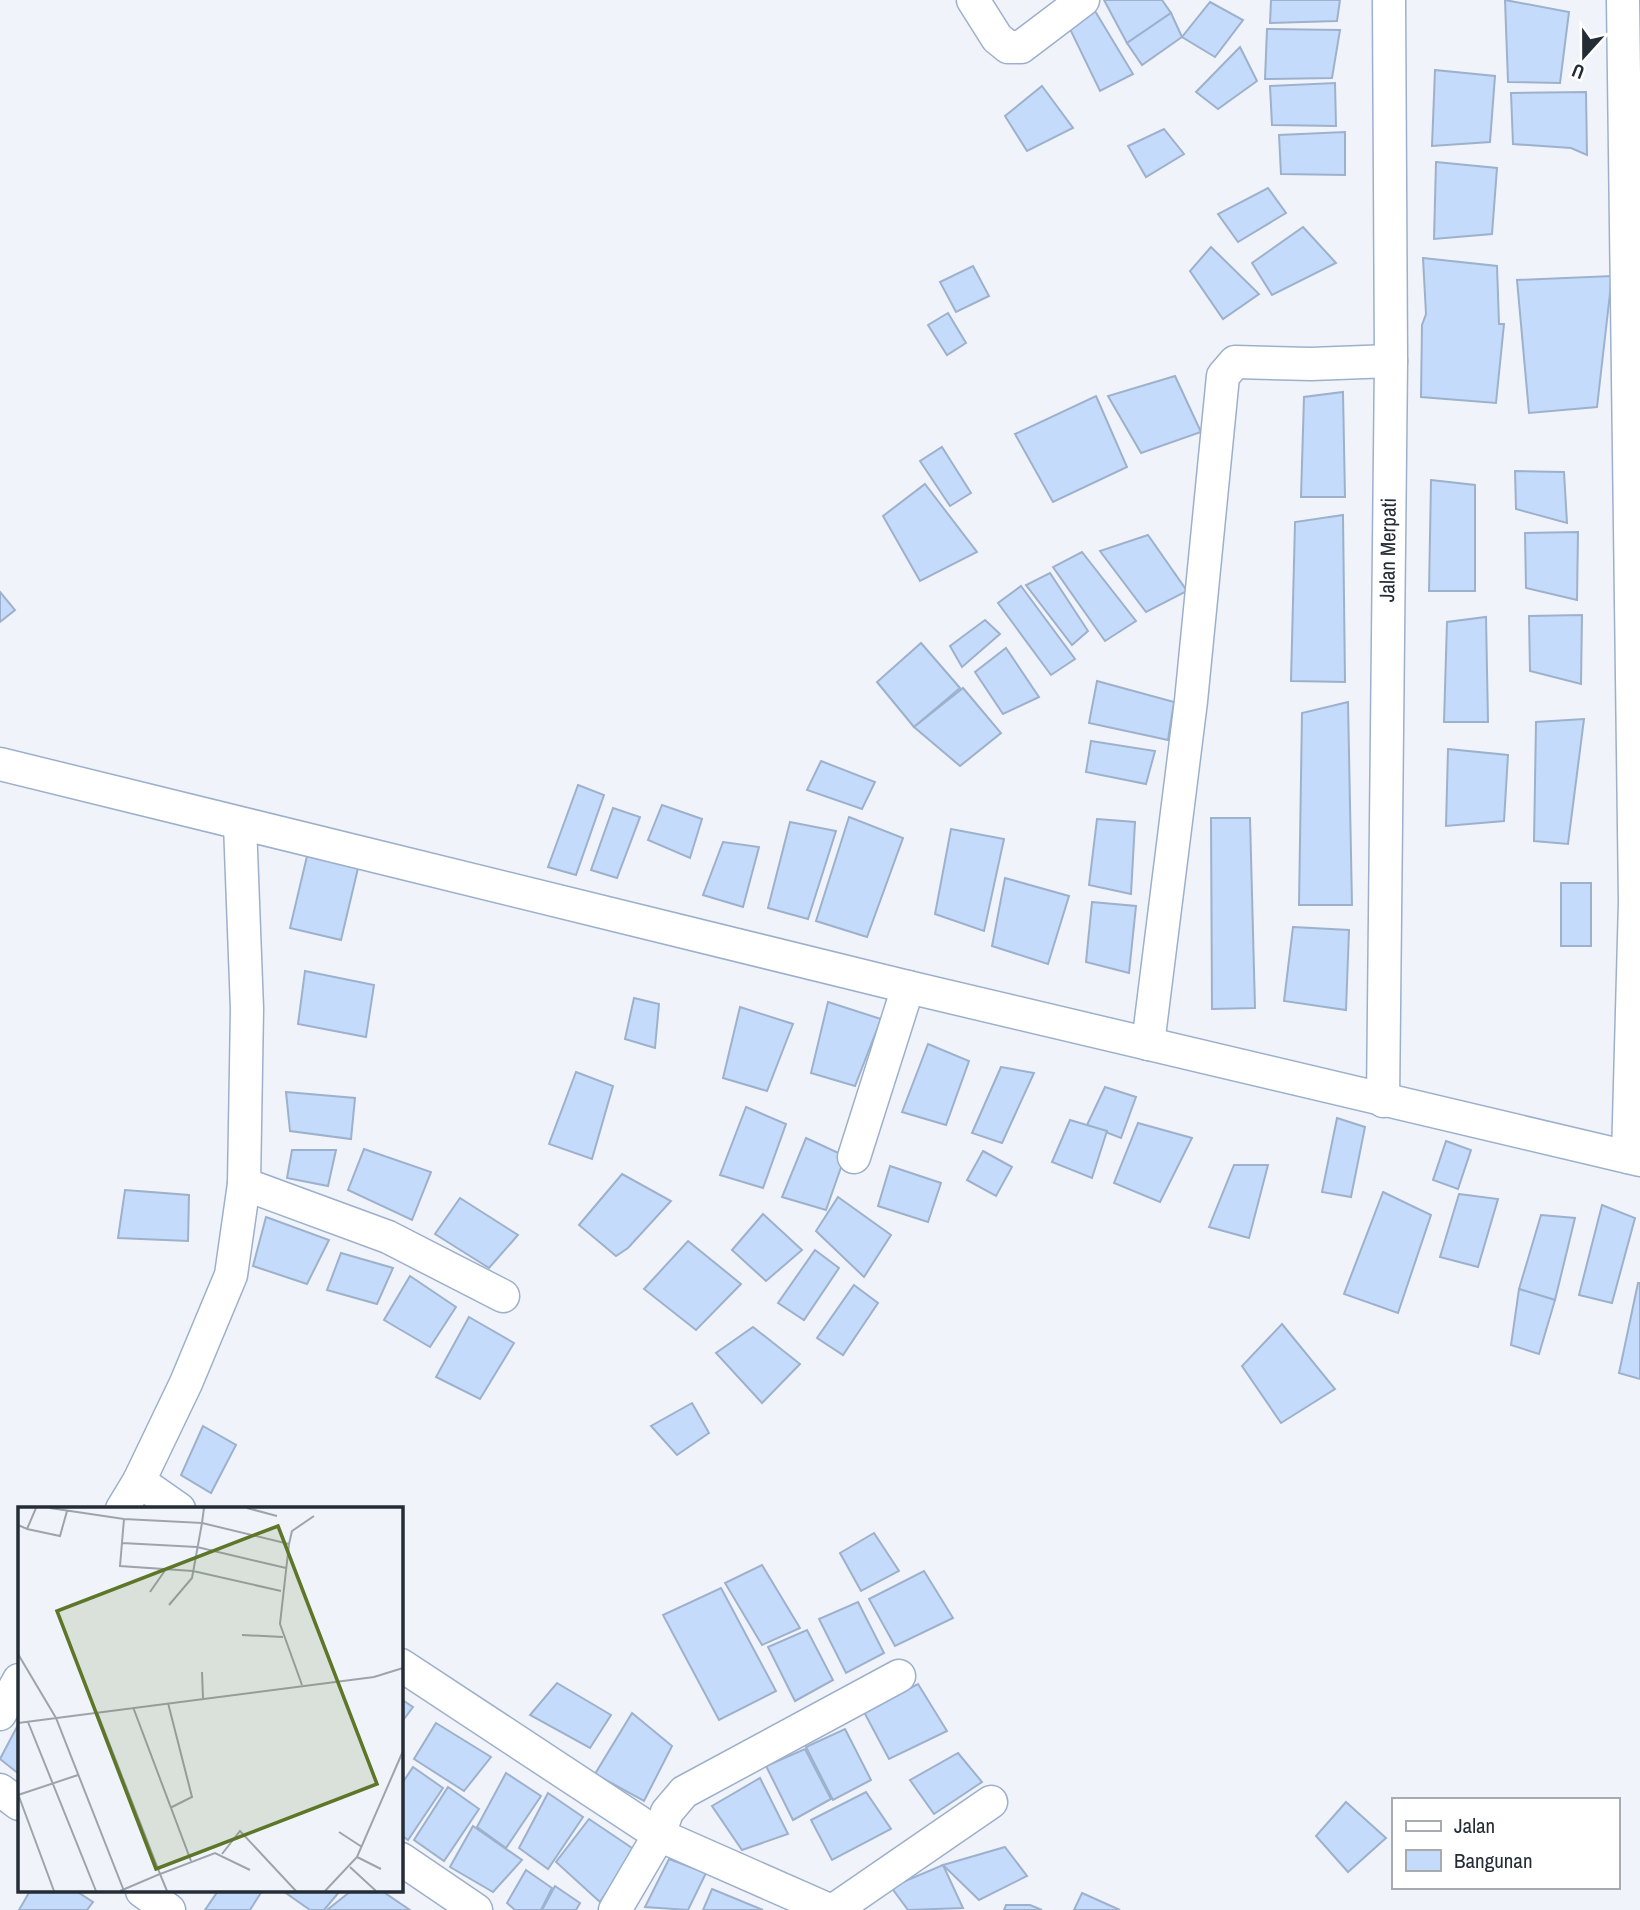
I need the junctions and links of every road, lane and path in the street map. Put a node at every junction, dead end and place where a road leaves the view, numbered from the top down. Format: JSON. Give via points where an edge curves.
{"nodes":[{"id":1,"x":973,"y":0,"type":"edge"},
{"id":2,"x":1083,"y":0,"type":"edge"},
{"id":3,"x":1389,"y":0,"type":"edge"},
{"id":4,"x":1623,"y":0,"type":"edge"},
{"id":5,"x":1391,"y":361,"type":"junction"},
{"id":6,"x":0,"y":764,"type":"edge"},
{"id":7,"x":240,"y":824,"type":"junction"},
{"id":8,"x":908,"y":987,"type":"junction"},
{"id":9,"x":1148,"y":1044,"type":"junction"},
{"id":10,"x":1383,"y":1101,"type":"junction"},
{"id":11,"x":854,"y":1157,"type":"dead end"},
{"id":12,"x":1634,"y":1158,"type":"edge"},
{"id":13,"x":244,"y":1184,"type":"junction"},
{"id":14,"x":503,"y":1296,"type":"dead end"},
{"id":15,"x":139,"y":1481,"type":"junction"},
{"id":16,"x":123,"y":1507,"type":"edge"},
{"id":17,"x":176,"y":1507,"type":"edge"},
{"id":18,"x":402,"y":1666,"type":"edge"},
{"id":19,"x":899,"y":1676,"type":"dead end"},
{"id":20,"x":18,"y":1682,"type":"edge"},
{"id":21,"x":0,"y":1714,"type":"edge"},
{"id":22,"x":0,"y":1790,"type":"edge"},
{"id":23,"x":991,"y":1802,"type":"dead end"},
{"id":24,"x":18,"y":1803,"type":"edge"},
{"id":25,"x":659,"y":1835,"type":"junction"},
{"id":26,"x":402,"y":1860,"type":"edge"},
{"id":27,"x":143,"y":1892,"type":"edge"},
{"id":28,"x":169,"y":1910,"type":"edge"},
{"id":29,"x":477,"y":1910,"type":"edge"},
{"id":30,"x":615,"y":1910,"type":"edge"},
{"id":31,"x":832,"y":1910,"type":"edge"}],
"edges":[{"from":1,"to":2,"type":"street","via":[[996,38],[1008,47],[1021,47]]},
{"from":3,"to":5,"type":"street","name":"Jalan Merpati"},
{"from":4,"to":12,"type":"street"},
{"from":5,"to":9,"type":"street","via":[[1235,362],[1223,376],[1194,675]]},
{"from":5,"to":10,"type":"street","name":"Jalan Merpati"},
{"from":6,"to":7,"type":"street"},
{"from":7,"to":8,"type":"street"},
{"from":7,"to":13,"type":"street","via":[[247,1009]]},
{"from":8,"to":9,"type":"street"},
{"from":8,"to":11,"type":"street"},
{"from":9,"to":10,"type":"street"},
{"from":10,"to":12,"type":"street"},
{"from":13,"to":14,"type":"street","via":[[388,1237]]},
{"from":13,"to":15,"type":"street","via":[[231,1275]]},
{"from":15,"to":16,"type":"street"},
{"from":15,"to":17,"type":"street"},
{"from":18,"to":25,"type":"street"},
{"from":19,"to":25,"type":"street","via":[[684,1792],[667,1812]]},
{"from":20,"to":21,"type":"street"},
{"from":22,"to":24,"type":"street"},
{"from":23,"to":31,"type":"street"},
{"from":25,"to":30,"type":"street"},
{"from":25,"to":31,"type":"street"},
{"from":26,"to":29,"type":"street"},
{"from":27,"to":28,"type":"street"}]}
